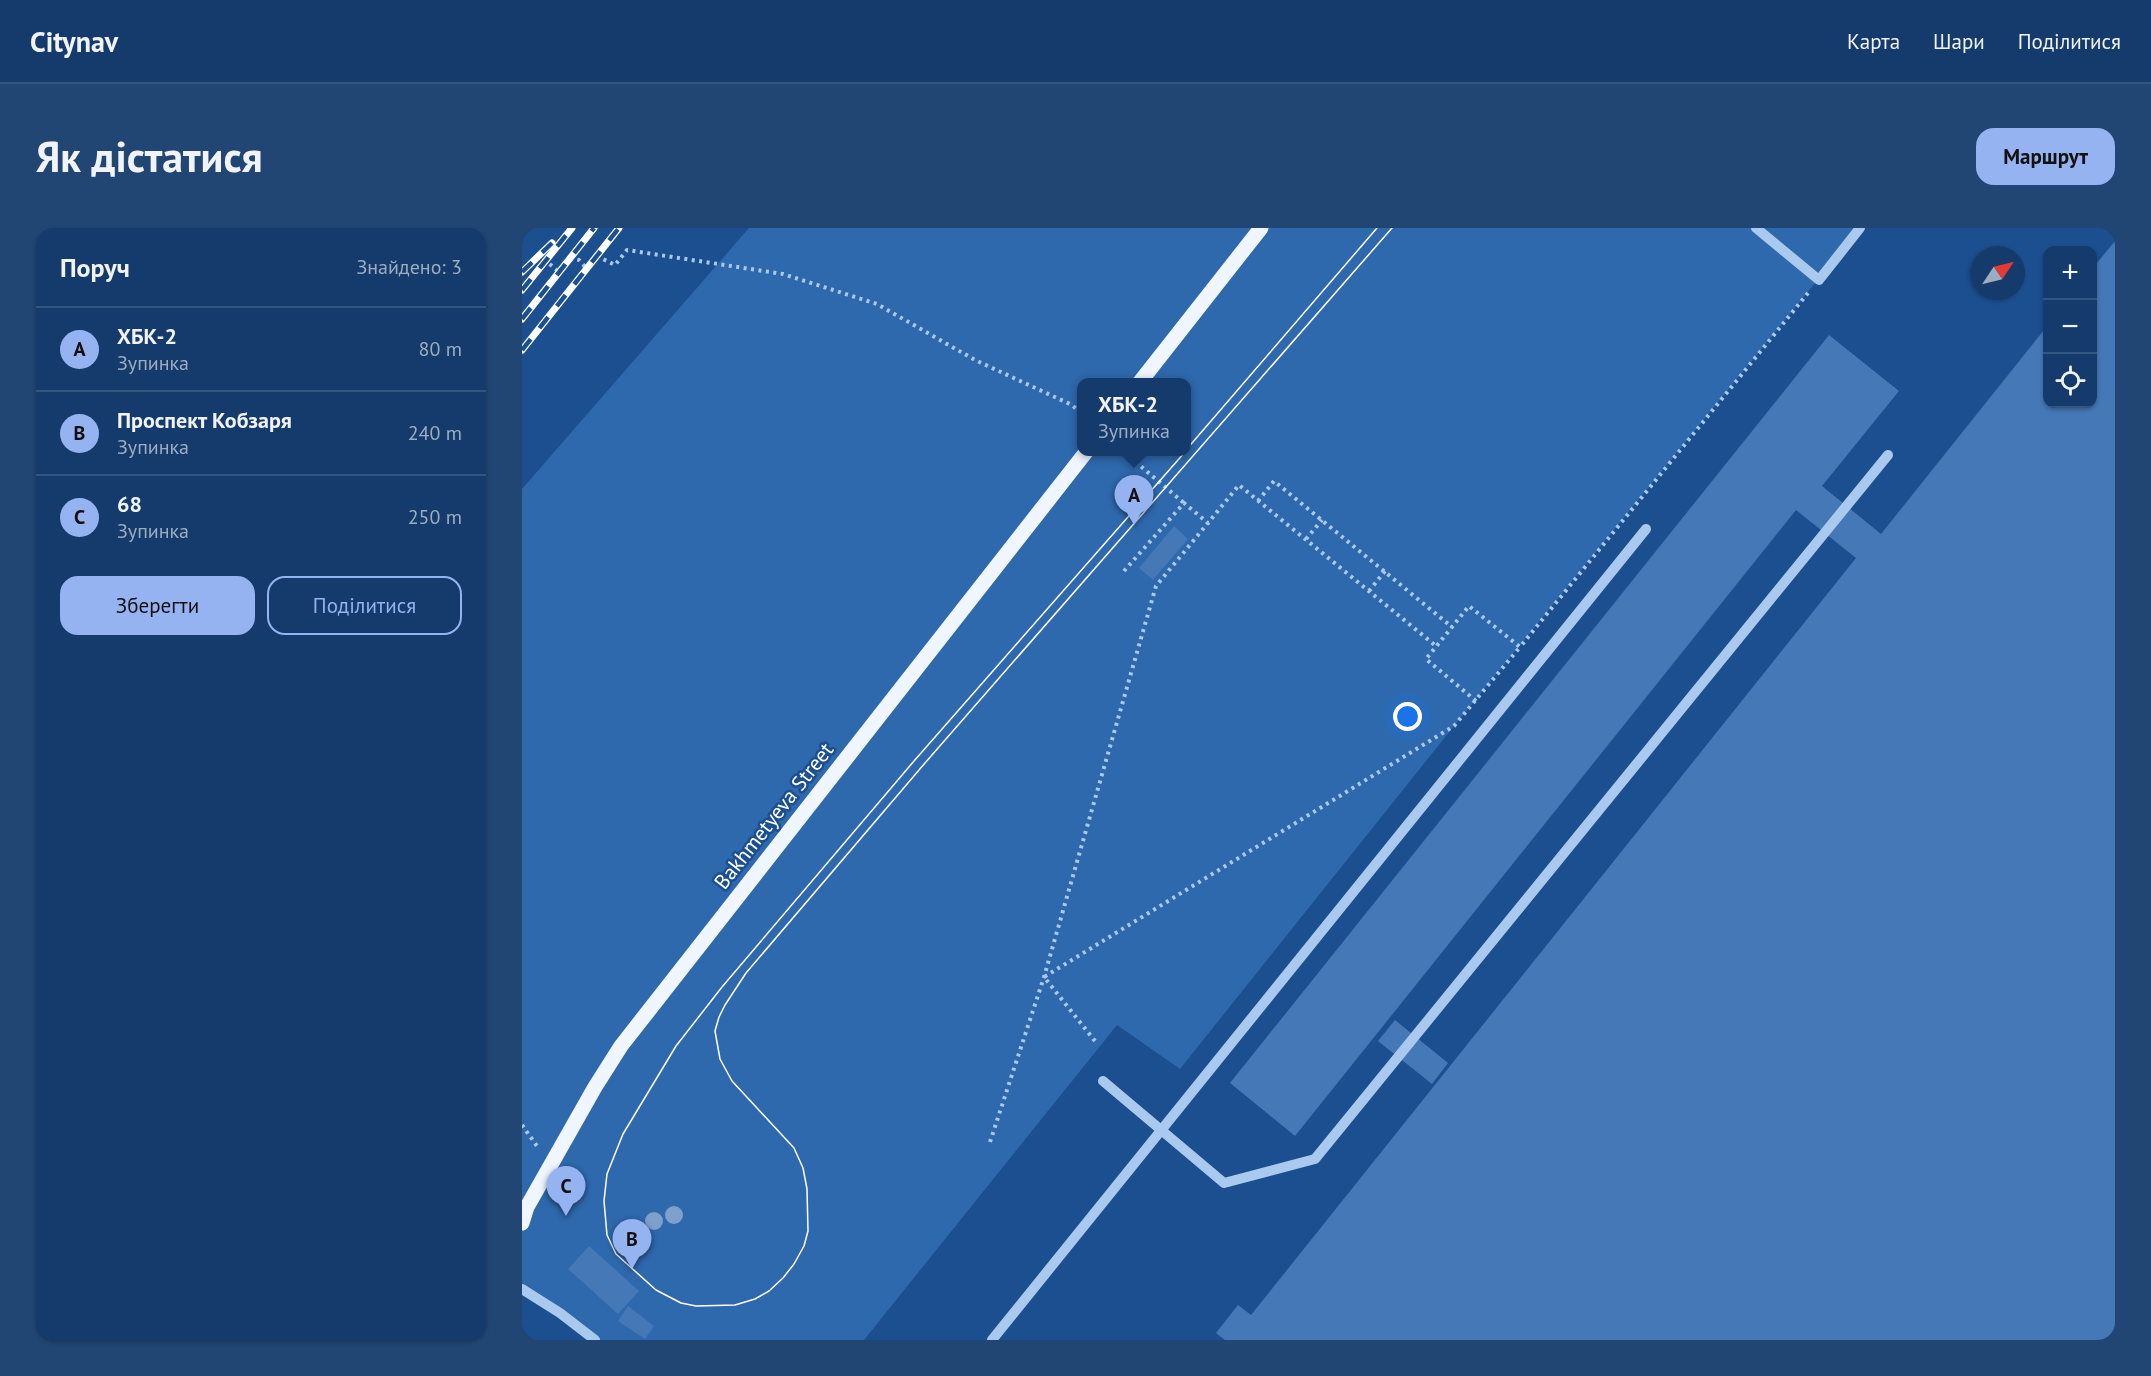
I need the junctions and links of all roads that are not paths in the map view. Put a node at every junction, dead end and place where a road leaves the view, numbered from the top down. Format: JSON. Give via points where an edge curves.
{"nodes":[{"id":1,"x":1261,"y":228,"type":"edge"},
{"id":2,"x":1756,"y":228,"type":"edge"},
{"id":3,"x":1860,"y":228,"type":"edge"},
{"id":4,"x":1143,"y":378,"type":"edge"},
{"id":5,"x":1888,"y":455,"type":"dead end"},
{"id":6,"x":1083,"y":456,"type":"edge"},
{"id":7,"x":1646,"y":529,"type":"dead end"},
{"id":8,"x":1103,"y":1081,"type":"dead end"},
{"id":9,"x":1161,"y":1130,"type":"junction"},
{"id":10,"x":522,"y":1223,"type":"edge"},
{"id":11,"x":522,"y":1289,"type":"edge"},
{"id":12,"x":595,"y":1340,"type":"edge"},
{"id":13,"x":992,"y":1340,"type":"edge"}],
"edges":[{"from":1,"to":4,"type":"main road"},
{"from":2,"to":3,"type":"lane","via":[[1819,280]]},
{"from":5,"to":9,"type":"lane","via":[[1315,1159],[1224,1184]]},
{"from":6,"to":10,"type":"main road","name":"Bakhmetyeva Street","via":[[621,1046],[527,1207]]},
{"from":7,"to":9,"type":"lane"},
{"from":8,"to":9,"type":"lane"},
{"from":9,"to":13,"type":"lane"},
{"from":11,"to":12,"type":"lane"}]}
